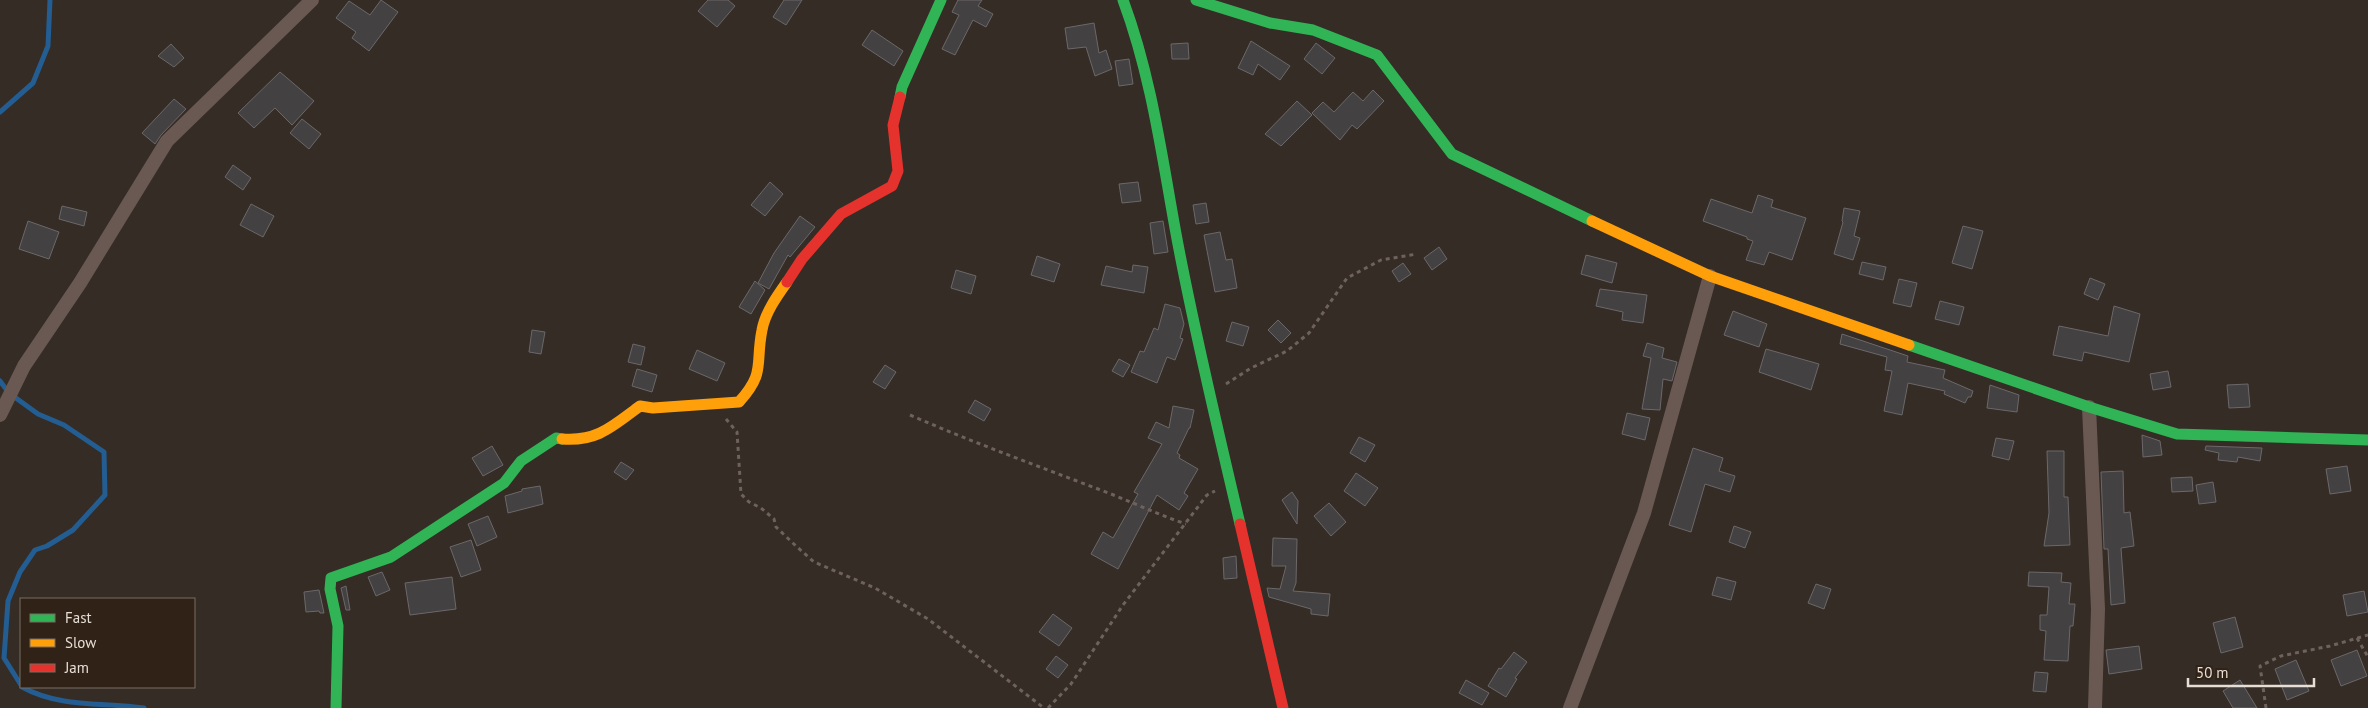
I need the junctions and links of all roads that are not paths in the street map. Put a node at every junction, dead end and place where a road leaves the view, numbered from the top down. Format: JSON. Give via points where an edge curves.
{"nodes":[{"id":1,"x":312,"y":0,"type":"edge"},
{"id":2,"x":941,"y":0,"type":"edge"},
{"id":3,"x":1123,"y":0,"type":"edge"},
{"id":4,"x":1196,"y":0,"type":"edge"},
{"id":5,"x":1710,"y":276,"type":"junction"},
{"id":6,"x":2088,"y":407,"type":"junction"},
{"id":7,"x":0,"y":415,"type":"edge"},
{"id":8,"x":2368,"y":440,"type":"edge"},
{"id":9,"x":336,"y":708,"type":"edge"},
{"id":10,"x":1282,"y":708,"type":"edge"},
{"id":11,"x":1570,"y":708,"type":"edge"},
{"id":12,"x":2095,"y":708,"type":"edge"}],
"edges":[{"from":1,"to":7,"type":"street","via":[[167,140],[80,283],[24,366]]},
{"from":2,"to":9,"type":"street","via":[[902,87],[893,125],[898,171],[892,186],[841,214],[802,258],[774,300],[762,329],[758,376],[751,389],[739,402],[640,406],[598,437],[576,441],[556,438],[522,461],[504,483],[391,557],[331,578],[330,589],[338,626]]},
{"from":3,"to":10,"type":"street","via":[[1145,62],[1159,124],[1183,270]]},
{"from":4,"to":5,"type":"street","via":[[1270,23],[1313,30],[1377,55],[1452,154]]},
{"from":5,"to":6,"type":"street"},
{"from":5,"to":11,"type":"street","via":[[1644,513]]},
{"from":6,"to":8,"type":"street","via":[[2177,434]]},
{"from":6,"to":12,"type":"street","via":[[2098,609]]}]}
